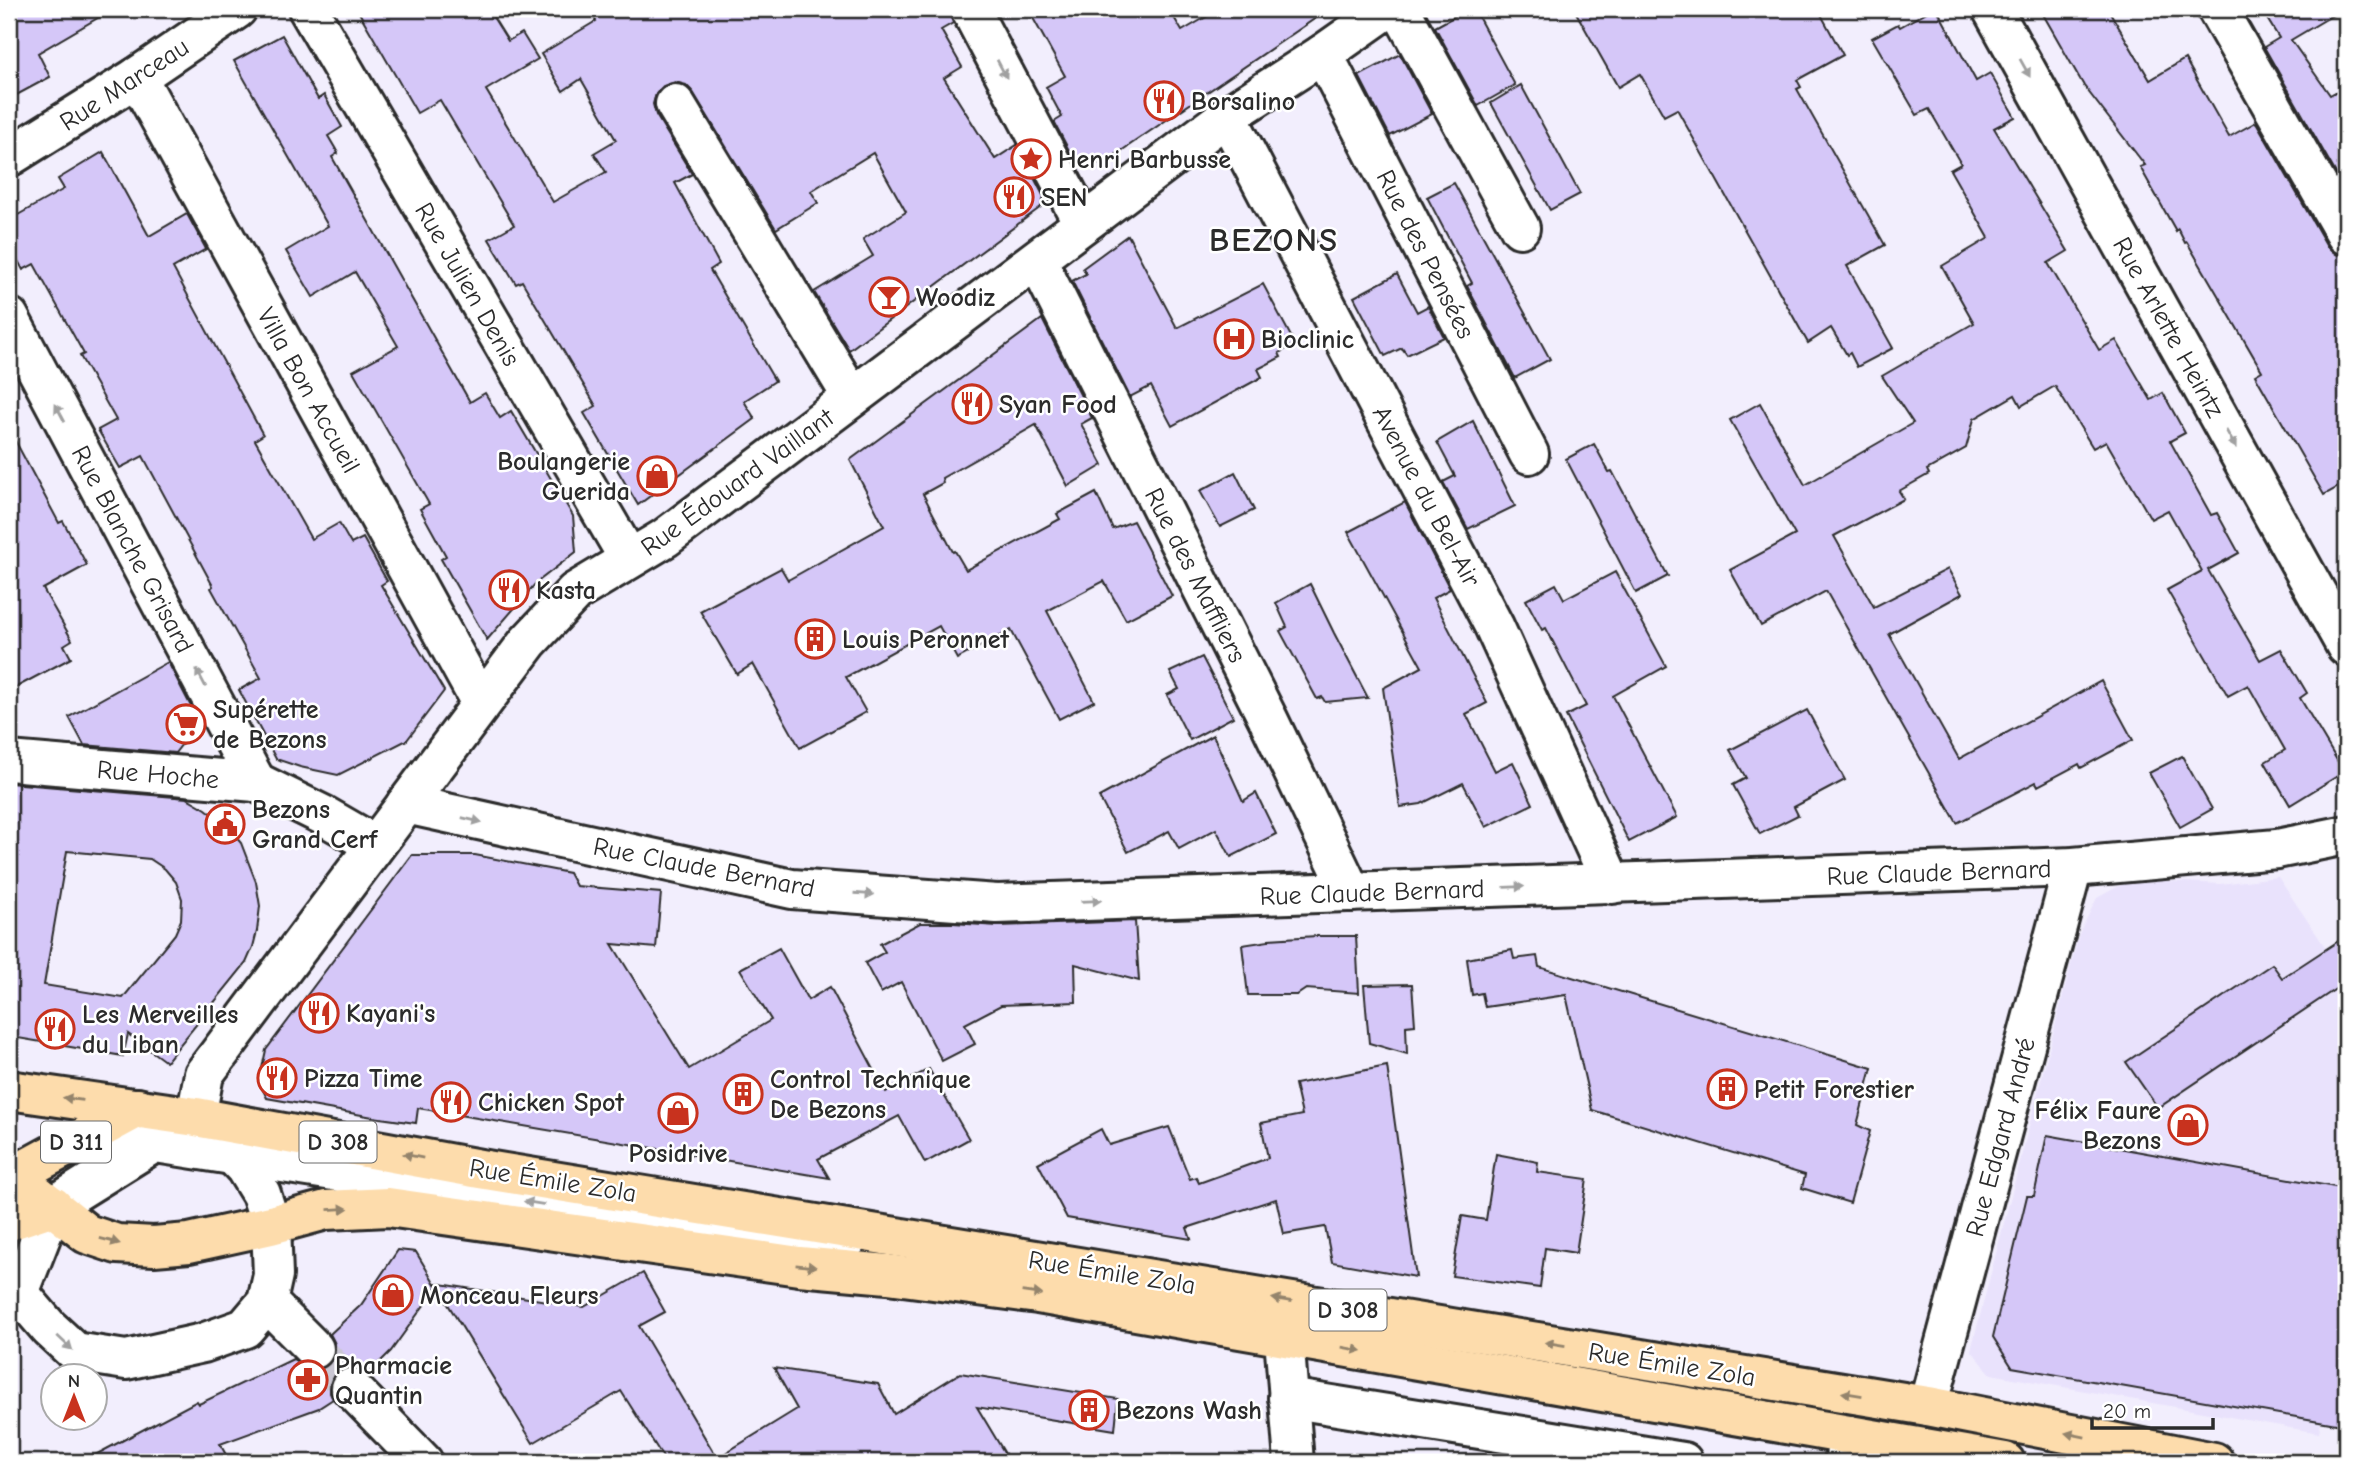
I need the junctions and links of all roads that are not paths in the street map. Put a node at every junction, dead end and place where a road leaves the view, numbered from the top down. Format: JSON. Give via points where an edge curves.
{"nodes":[{"id":1,"x":237,"y":9,"type":"edge"},
{"id":2,"x":308,"y":9,"type":"edge"},
{"id":3,"x":970,"y":9,"type":"edge"},
{"id":4,"x":1387,"y":9,"type":"edge"},
{"id":5,"x":1400,"y":9,"type":"edge"},
{"id":6,"x":1992,"y":9,"type":"edge"},
{"id":7,"x":2217,"y":9,"type":"edge"},
{"id":8,"x":1323,"y":54,"type":"junction"},
{"id":9,"x":137,"y":77,"type":"junction"},
{"id":10,"x":675,"y":104,"type":"dead end"},
{"id":11,"x":1227,"y":116,"type":"junction"},
{"id":12,"x":9,"y":157,"type":"edge"},
{"id":13,"x":1083,"y":223,"type":"junction"},
{"id":14,"x":1520,"y":228,"type":"dead end"},
{"id":15,"x":2346,"y":235,"type":"edge"},
{"id":16,"x":1037,"y":260,"type":"junction"},
{"id":17,"x":9,"y":317,"type":"edge"},
{"id":18,"x":852,"y":397,"type":"junction"},
{"id":19,"x":1529,"y":454,"type":"dead end"},
{"id":20,"x":629,"y":559,"type":"junction"},
{"id":21,"x":2346,"y":646,"type":"edge"},
{"id":22,"x":481,"y":703,"type":"junction"},
{"id":23,"x":9,"y":761,"type":"edge"},
{"id":24,"x":256,"y":782,"type":"junction"},
{"id":25,"x":406,"y":804,"type":"junction"},
{"id":26,"x":2346,"y":835,"type":"edge"},
{"id":27,"x":375,"y":845,"type":"junction"},
{"id":28,"x":2073,"y":867,"type":"junction"},
{"id":29,"x":1612,"y":884,"type":"junction"},
{"id":30,"x":1351,"y":892,"type":"junction"},
{"id":31,"x":204,"y":1074,"type":"junction"},
{"id":32,"x":9,"y":1090,"type":"edge"},
{"id":33,"x":138,"y":1108,"type":"junction"},
{"id":34,"x":196,"y":1117,"type":"junction"},
{"id":35,"x":92,"y":1133,"type":"junction"},
{"id":36,"x":152,"y":1144,"type":"junction"},
{"id":37,"x":233,"y":1157,"type":"junction"},
{"id":38,"x":10,"y":1175,"type":"edge"},
{"id":39,"x":53,"y":1206,"type":"junction"},
{"id":40,"x":9,"y":1221,"type":"edge"},
{"id":41,"x":271,"y":1225,"type":"junction"},
{"id":42,"x":894,"y":1236,"type":"junction"},
{"id":43,"x":14,"y":1298,"type":"edge"},
{"id":44,"x":267,"y":1302,"type":"junction"},
{"id":45,"x":1283,"y":1337,"type":"junction"},
{"id":46,"x":314,"y":1349,"type":"tunnel mouth"},
{"id":47,"x":351,"y":1388,"type":"tunnel mouth"},
{"id":48,"x":1288,"y":1398,"type":"junction"},
{"id":49,"x":1928,"y":1406,"type":"junction"},
{"id":50,"x":1847,"y":1448,"type":"edge"},
{"id":51,"x":412,"y":1458,"type":"edge"},
{"id":52,"x":1963,"y":1458,"type":"edge"},
{"id":53,"x":1294,"y":1462,"type":"edge"},
{"id":54,"x":1683,"y":1462,"type":"edge"},
{"id":55,"x":2005,"y":1462,"type":"edge"},
{"id":56,"x":2214,"y":1462,"type":"edge"}],
"edges":[{"from":1,"to":9,"type":"street","name":"Rue Marceau"},
{"from":2,"to":20,"type":"street","name":"Rue Julien Denis"},
{"from":3,"to":13,"type":"street","one_way":true},
{"from":4,"to":8,"type":"street","name":"Rue Édouard Vaillant"},
{"from":5,"to":14,"type":"street"},
{"from":6,"to":21,"type":"street","name":"Rue Arlette Heintz","one_way":true},
{"from":7,"to":15,"type":"street"},
{"from":8,"to":11,"type":"street","name":"Rue Édouard Vaillant"},
{"from":8,"to":19,"type":"street","name":"Rue des Pensées"},
{"from":9,"to":12,"type":"street","name":"Rue Marceau"},
{"from":9,"to":22,"type":"street","name":"Villa Bon Accueil"},
{"from":10,"to":18,"type":"street"},
{"from":11,"to":13,"type":"street","name":"Rue Édouard Vaillant"},
{"from":11,"to":29,"type":"street","name":"Avenue du Bel-Air","via":[[1494,626]]},
{"from":13,"to":16,"type":"street","name":"Rue Édouard Vaillant"},
{"from":16,"to":18,"type":"street","name":"Rue Édouard Vaillant"},
{"from":16,"to":30,"type":"street","name":"Rue des Maffliers"},
{"from":24,"to":17,"type":"street","name":"Rue Blanche Grisard","one_way":true},
{"from":18,"to":20,"type":"street","name":"Rue Édouard Vaillant","via":[[665,538]]},
{"from":20,"to":22,"type":"street","name":"Rue Édouard Vaillant","via":[[575,592],[528,642]]},
{"from":22,"to":25,"type":"street","name":"Rue Édouard Vaillant"},
{"from":23,"to":24,"type":"street","name":"Rue Hoche"},
{"from":24,"to":27,"type":"street","name":"Rue Hoche"},
{"from":25,"to":27,"type":"street","name":"Rue Édouard Vaillant"},
{"from":25,"to":30,"type":"street","name":"Rue Claude Bernard","one_way":true,"via":[[792,889],[997,904]]},
{"from":26,"to":28,"type":"street","name":"Rue Claude Bernard","via":[[2277,849]]},
{"from":27,"to":31,"type":"street","name":"Rue Édouard Vaillant"},
{"from":28,"to":29,"type":"street","name":"Rue Claude Bernard"},
{"from":28,"to":49,"type":"street","name":"Rue Edgard André"},
{"from":30,"to":29,"type":"street","name":"Rue Claude Bernard","one_way":true},
{"from":31,"to":33,"type":"street","name":"Rue Édouard Vaillant"},
{"from":31,"to":34,"type":"street","name":"Rue Édouard Vaillant"},
{"from":33,"to":32,"type":"main road","name":"Rue Émile Zola","number":"D 308","one_way":true},
{"from":33,"to":34,"type":"main road","name":"Rue Émile Zola","number":"D 308"},
{"from":33,"to":35,"type":"main road","number":"D 311"},
{"from":34,"to":36,"type":"street"},
{"from":34,"to":37,"type":"street"},
{"from":42,"to":34,"type":"main road","name":"Rue Émile Zola","number":"D 308","one_way":true,"via":[[480,1169]]},
{"from":35,"to":36,"type":"street"},
{"from":35,"to":38,"type":"main road","number":"D 311"},
{"from":36,"to":37,"type":"street"},
{"from":36,"to":39,"type":"street"},
{"from":37,"to":41,"type":"street","via":[[261,1194]]},
{"from":42,"to":37,"type":"street","one_way":true,"via":[[779,1241]]},
{"from":38,"to":39,"type":"main road","name":"Rue Émile Zola","number":"D 308"},
{"from":39,"to":40,"type":"main road"},
{"from":39,"to":41,"type":"main road","name":"Rue Émile Zola","number":"D 308","one_way":true,"via":[[87,1234],[117,1244],[189,1243]]},
{"from":39,"to":43,"type":"street"},
{"from":41,"to":44,"type":"street","via":[[273,1275]]},
{"from":41,"to":45,"type":"main road","name":"Rue Émile Zola","number":"D 308","one_way":true,"via":[[326,1210],[388,1207],[799,1266],[1038,1294]]},
{"from":49,"to":42,"type":"main road","name":"Rue Émile Zola","number":"D 308","one_way":true},
{"from":43,"to":44,"type":"street","one_way":true,"via":[[75,1352],[126,1360],[203,1343],[245,1328]]},
{"from":44,"to":46,"type":"street"},
{"from":45,"to":48,"type":"street"},
{"from":45,"to":50,"type":"main road","name":"Rue Émile Zola","number":"D 308","one_way":true},
{"from":47,"to":51,"type":"street"},
{"from":48,"to":53,"type":"street"},
{"from":48,"to":54,"type":"street"},
{"from":56,"to":49,"type":"main road","name":"Rue Émile Zola","number":"D 308","one_way":true},
{"from":50,"to":52,"type":"main road","name":"Rue Émile Zola","number":"D 308"},
{"from":52,"to":55,"type":"main road","name":"Rue Émile Zola","number":"D 308"}]}
